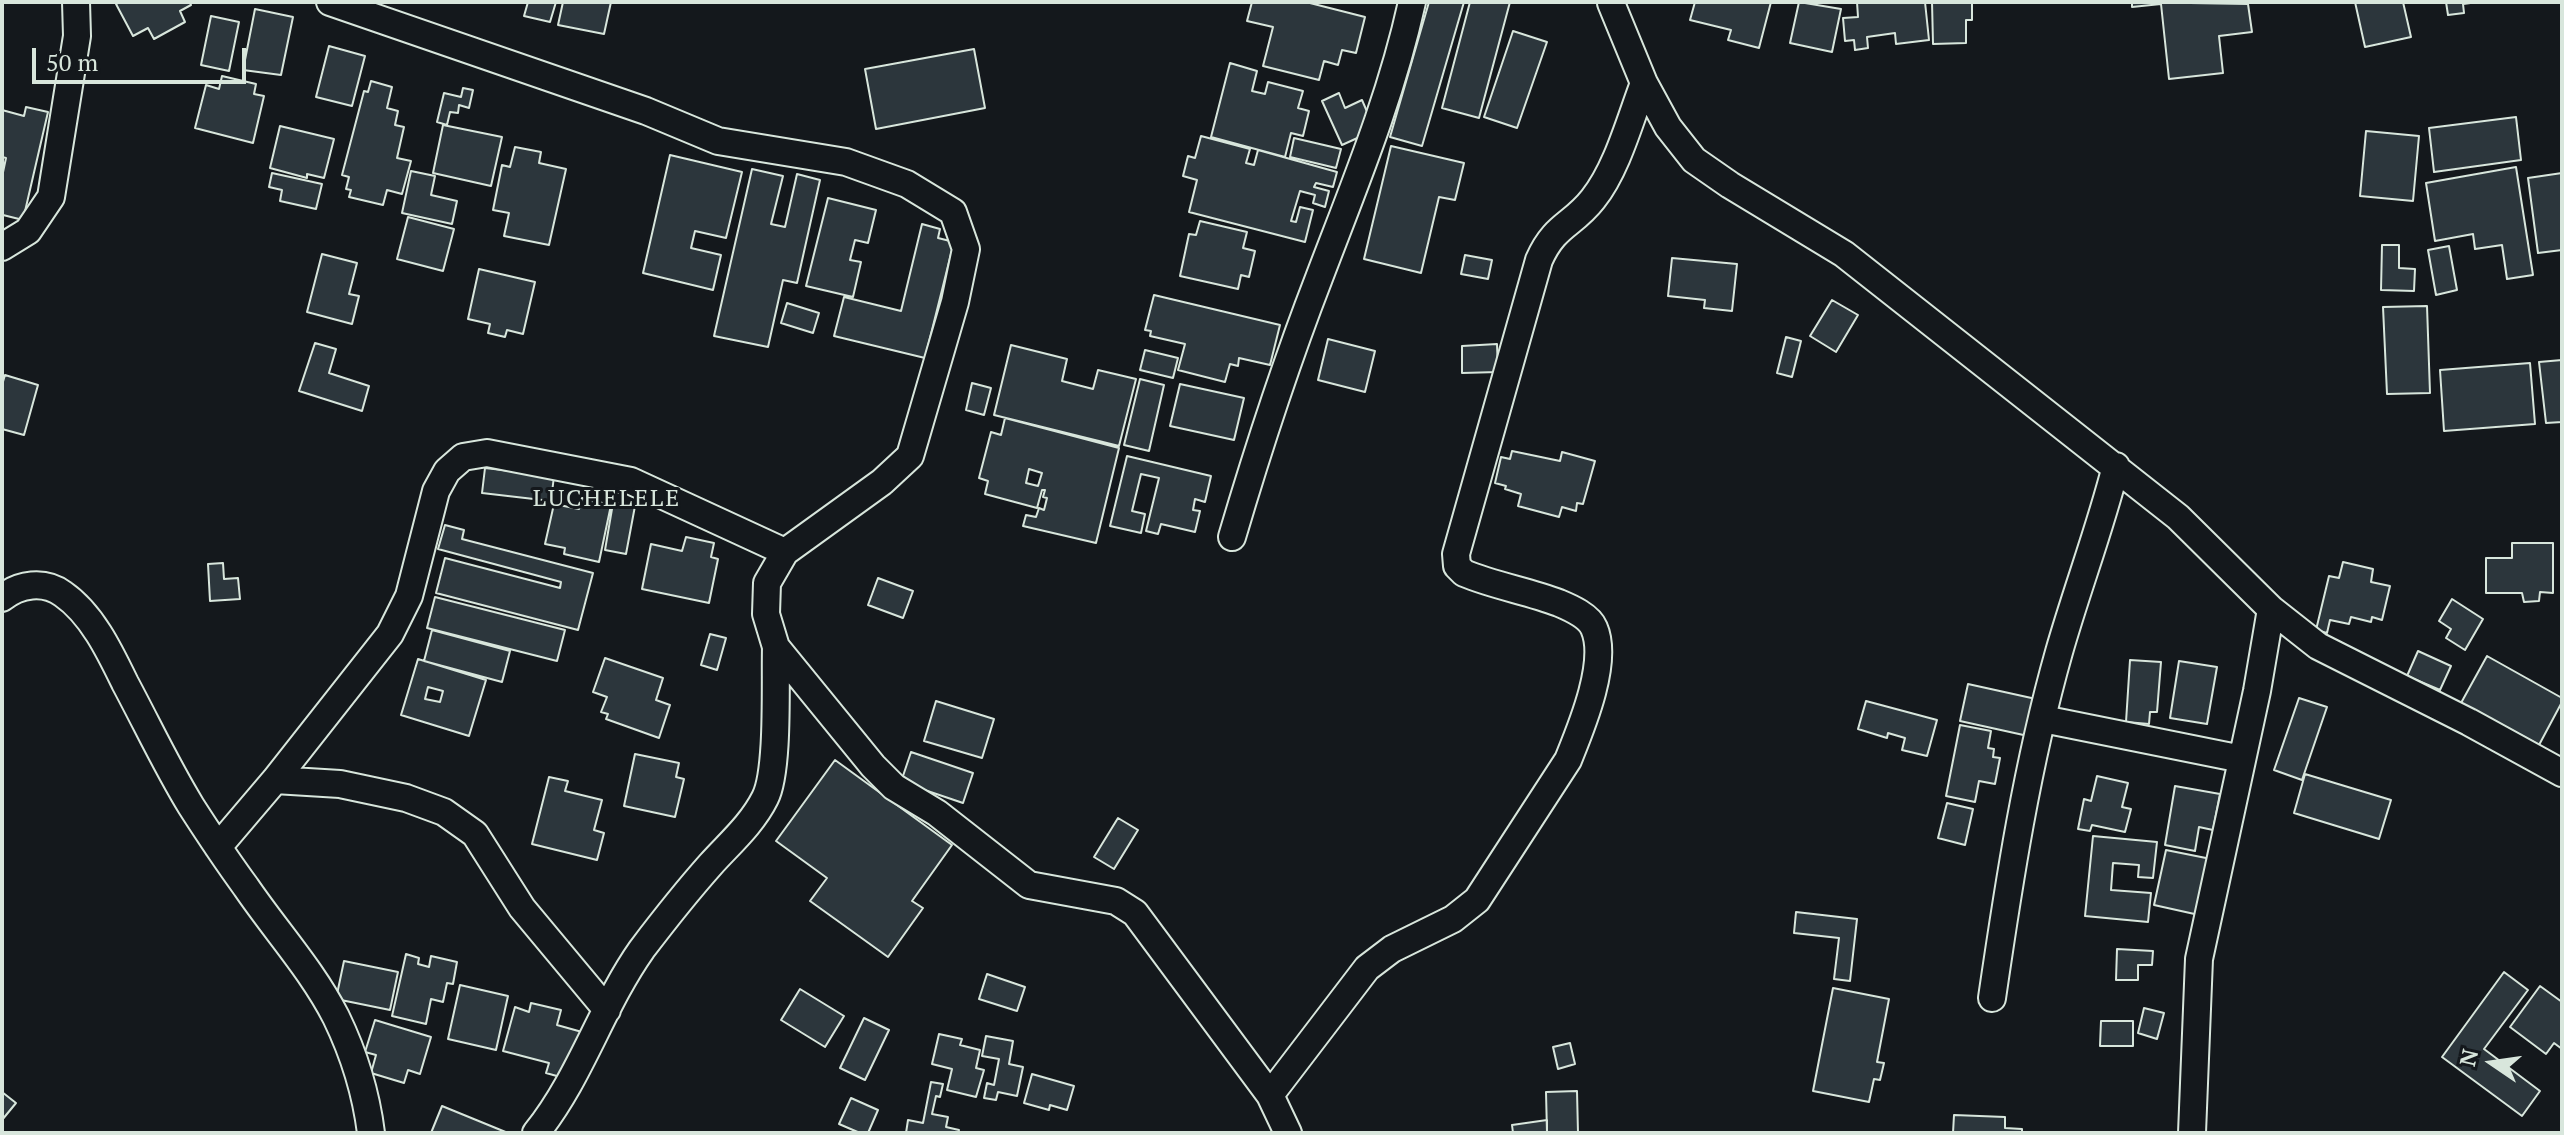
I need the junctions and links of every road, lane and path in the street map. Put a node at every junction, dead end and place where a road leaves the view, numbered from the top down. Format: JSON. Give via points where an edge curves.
{"nodes":[{"id":1,"x":76,"y":2,"type":"edge"},
{"id":2,"x":330,"y":2,"type":"edge"},
{"id":3,"x":1412,"y":2,"type":"edge"},
{"id":4,"x":1603,"y":2,"type":"edge"},
{"id":5,"x":1611,"y":2,"type":"edge"},
{"id":6,"x":1644,"y":83,"type":"junction"},
{"id":7,"x":2,"y":247,"type":"edge"},
{"id":8,"x":2116,"y":466,"type":"junction"},
{"id":9,"x":1232,"y":537,"type":"dead end"},
{"id":10,"x":785,"y":552,"type":"junction"},
{"id":11,"x":2,"y":598,"type":"edge"},
{"id":12,"x":2271,"y":609,"type":"junction"},
{"id":13,"x":776,"y":647,"type":"junction"},
{"id":14,"x":2043,"y":719,"type":"junction"},
{"id":15,"x":2242,"y":759,"type":"junction"},
{"id":16,"x":2562,"y":773,"type":"edge"},
{"id":17,"x":275,"y":780,"type":"junction"},
{"id":18,"x":218,"y":847,"type":"junction"},
{"id":19,"x":1992,"y":998,"type":"dead end"},
{"id":20,"x":607,"y":1010,"type":"junction"},
{"id":21,"x":1270,"y":1095,"type":"junction"},
{"id":22,"x":371,"y":1133,"type":"edge"},
{"id":23,"x":536,"y":1133,"type":"edge"},
{"id":24,"x":1288,"y":1133,"type":"edge"},
{"id":25,"x":2192,"y":1133,"type":"edge"}],
"edges":[{"from":1,"to":7,"type":"street","via":[[77,36],[51,197],[28,231]]},
{"from":2,"to":10,"type":"street","via":[[718,141],[846,162],[907,184],[953,212],[966,249],[910,456]]},
{"from":3,"to":9,"type":"street","via":[[1390,92],[1285,368]]},
{"from":4,"to":5,"type":"street"},
{"from":5,"to":6,"type":"street"},
{"from":6,"to":8,"type":"street","via":[[1694,160],[1844,254]]},
{"from":6,"to":21,"type":"street","via":[[1594,197],[1548,240],[1539,260],[1456,554],[1464,573],[1560,604],[1594,626],[1599,662],[1575,743],[1477,900],[1367,968]]},
{"from":8,"to":12,"type":"street","via":[[2178,517]]},
{"from":8,"to":14,"type":"street"},
{"from":10,"to":13,"type":"street","via":[[767,583],[766,614]]},
{"from":10,"to":17,"type":"street","via":[[631,481],[487,453],[463,457],[436,491],[409,596],[390,634]]},
{"from":11,"to":18,"type":"street","via":[[36,583],[62,592],[89,620]]},
{"from":12,"to":15,"type":"street"},
{"from":12,"to":16,"type":"street","via":[[2332,654]]},
{"from":13,"to":20,"type":"street","via":[[773,761],[766,796],[643,949]]},
{"from":13,"to":21,"type":"street","via":[[894,787],[937,813],[1029,885],[1116,901],[1135,913]]},
{"from":14,"to":15,"type":"street"},
{"from":14,"to":19,"type":"street","via":[[2017,836]]},
{"from":15,"to":25,"type":"street","via":[[2199,959]]},
{"from":17,"to":18,"type":"street"},
{"from":17,"to":20,"type":"street","via":[[340,784],[444,812],[475,834],[522,908]]},
{"from":18,"to":22,"type":"street","via":[[315,979],[353,1056]]},
{"from":20,"to":23,"type":"street","via":[[582,1063]]},
{"from":21,"to":24,"type":"street"}]}
